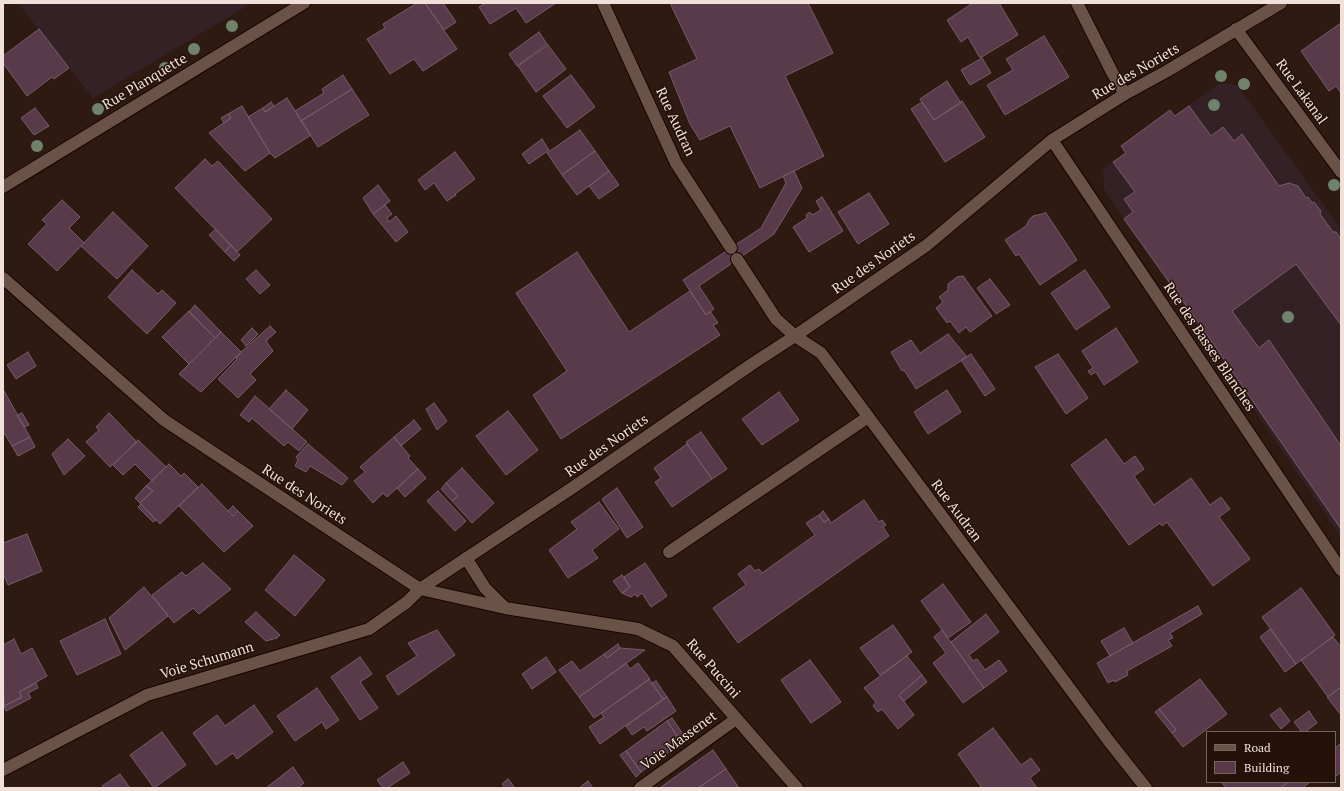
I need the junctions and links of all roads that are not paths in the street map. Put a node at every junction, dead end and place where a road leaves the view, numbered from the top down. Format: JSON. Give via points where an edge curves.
{"nodes":[{"id":1,"x":304,"y":3,"type":"edge"},
{"id":2,"x":603,"y":3,"type":"edge"},
{"id":3,"x":1077,"y":3,"type":"edge"},
{"id":4,"x":1281,"y":3,"type":"edge"},
{"id":5,"x":1236,"y":29,"type":"junction"},
{"id":6,"x":1125,"y":94,"type":"junction"},
{"id":7,"x":1052,"y":140,"type":"junction"},
{"id":8,"x":1341,"y":172,"type":"edge"},
{"id":9,"x":3,"y":187,"type":"edge"},
{"id":10,"x":731,"y":248,"type":"dead end"},
{"id":11,"x":737,"y":259,"type":"dead end"},
{"id":12,"x":3,"y":278,"type":"edge"},
{"id":13,"x":795,"y":336,"type":"junction"},
{"id":14,"x":868,"y":417,"type":"junction"},
{"id":15,"x":668,"y":552,"type":"dead end"},
{"id":16,"x":466,"y":558,"type":"junction"},
{"id":17,"x":1341,"y":570,"type":"edge"},
{"id":18,"x":420,"y":589,"type":"junction"},
{"id":19,"x":505,"y":608,"type":"junction"},
{"id":20,"x":736,"y":718,"type":"junction"},
{"id":21,"x":3,"y":770,"type":"edge"},
{"id":22,"x":640,"y":788,"type":"edge"},
{"id":23,"x":797,"y":788,"type":"edge"},
{"id":24,"x":1146,"y":788,"type":"edge"}],
"edges":[{"from":1,"to":9,"type":"street","name":"Rue Planquette"},
{"from":2,"to":10,"type":"street","name":"Rue Audran","via":[[676,163]]},
{"from":3,"to":6,"type":"street"},
{"from":4,"to":5,"type":"street","name":"Rue des Noriets"},
{"from":5,"to":6,"type":"street","name":"Rue des Noriets"},
{"from":5,"to":8,"type":"street","name":"Rue Lakanal"},
{"from":6,"to":7,"type":"street","name":"Rue des Noriets"},
{"from":7,"to":13,"type":"street","name":"Rue des Noriets","via":[[927,245]]},
{"from":7,"to":17,"type":"street","name":"Rue des Basses Blanches"},
{"from":11,"to":13,"type":"street","name":"Rue Audran","via":[[776,319]]},
{"from":12,"to":18,"type":"street","name":"Rue des Noriets","via":[[164,420]]},
{"from":13,"to":14,"type":"street","name":"Rue Audran","via":[[821,353]]},
{"from":13,"to":16,"type":"street","name":"Rue des Noriets"},
{"from":14,"to":15,"type":"street"},
{"from":14,"to":24,"type":"street","name":"Rue Audran"},
{"from":16,"to":18,"type":"street","name":"Rue des Noriets"},
{"from":16,"to":19,"type":"street","via":[[485,588]]},
{"from":18,"to":19,"type":"street","name":"Rue Puccini"},
{"from":18,"to":21,"type":"street","name":"Voie Schumann","via":[[407,602],[369,629],[147,695]]},
{"from":19,"to":20,"type":"street","name":"Rue Puccini","via":[[638,629],[672,646]]},
{"from":20,"to":22,"type":"street","name":"Voie Massenet"},
{"from":20,"to":23,"type":"street","name":"Rue Puccini"}]}
